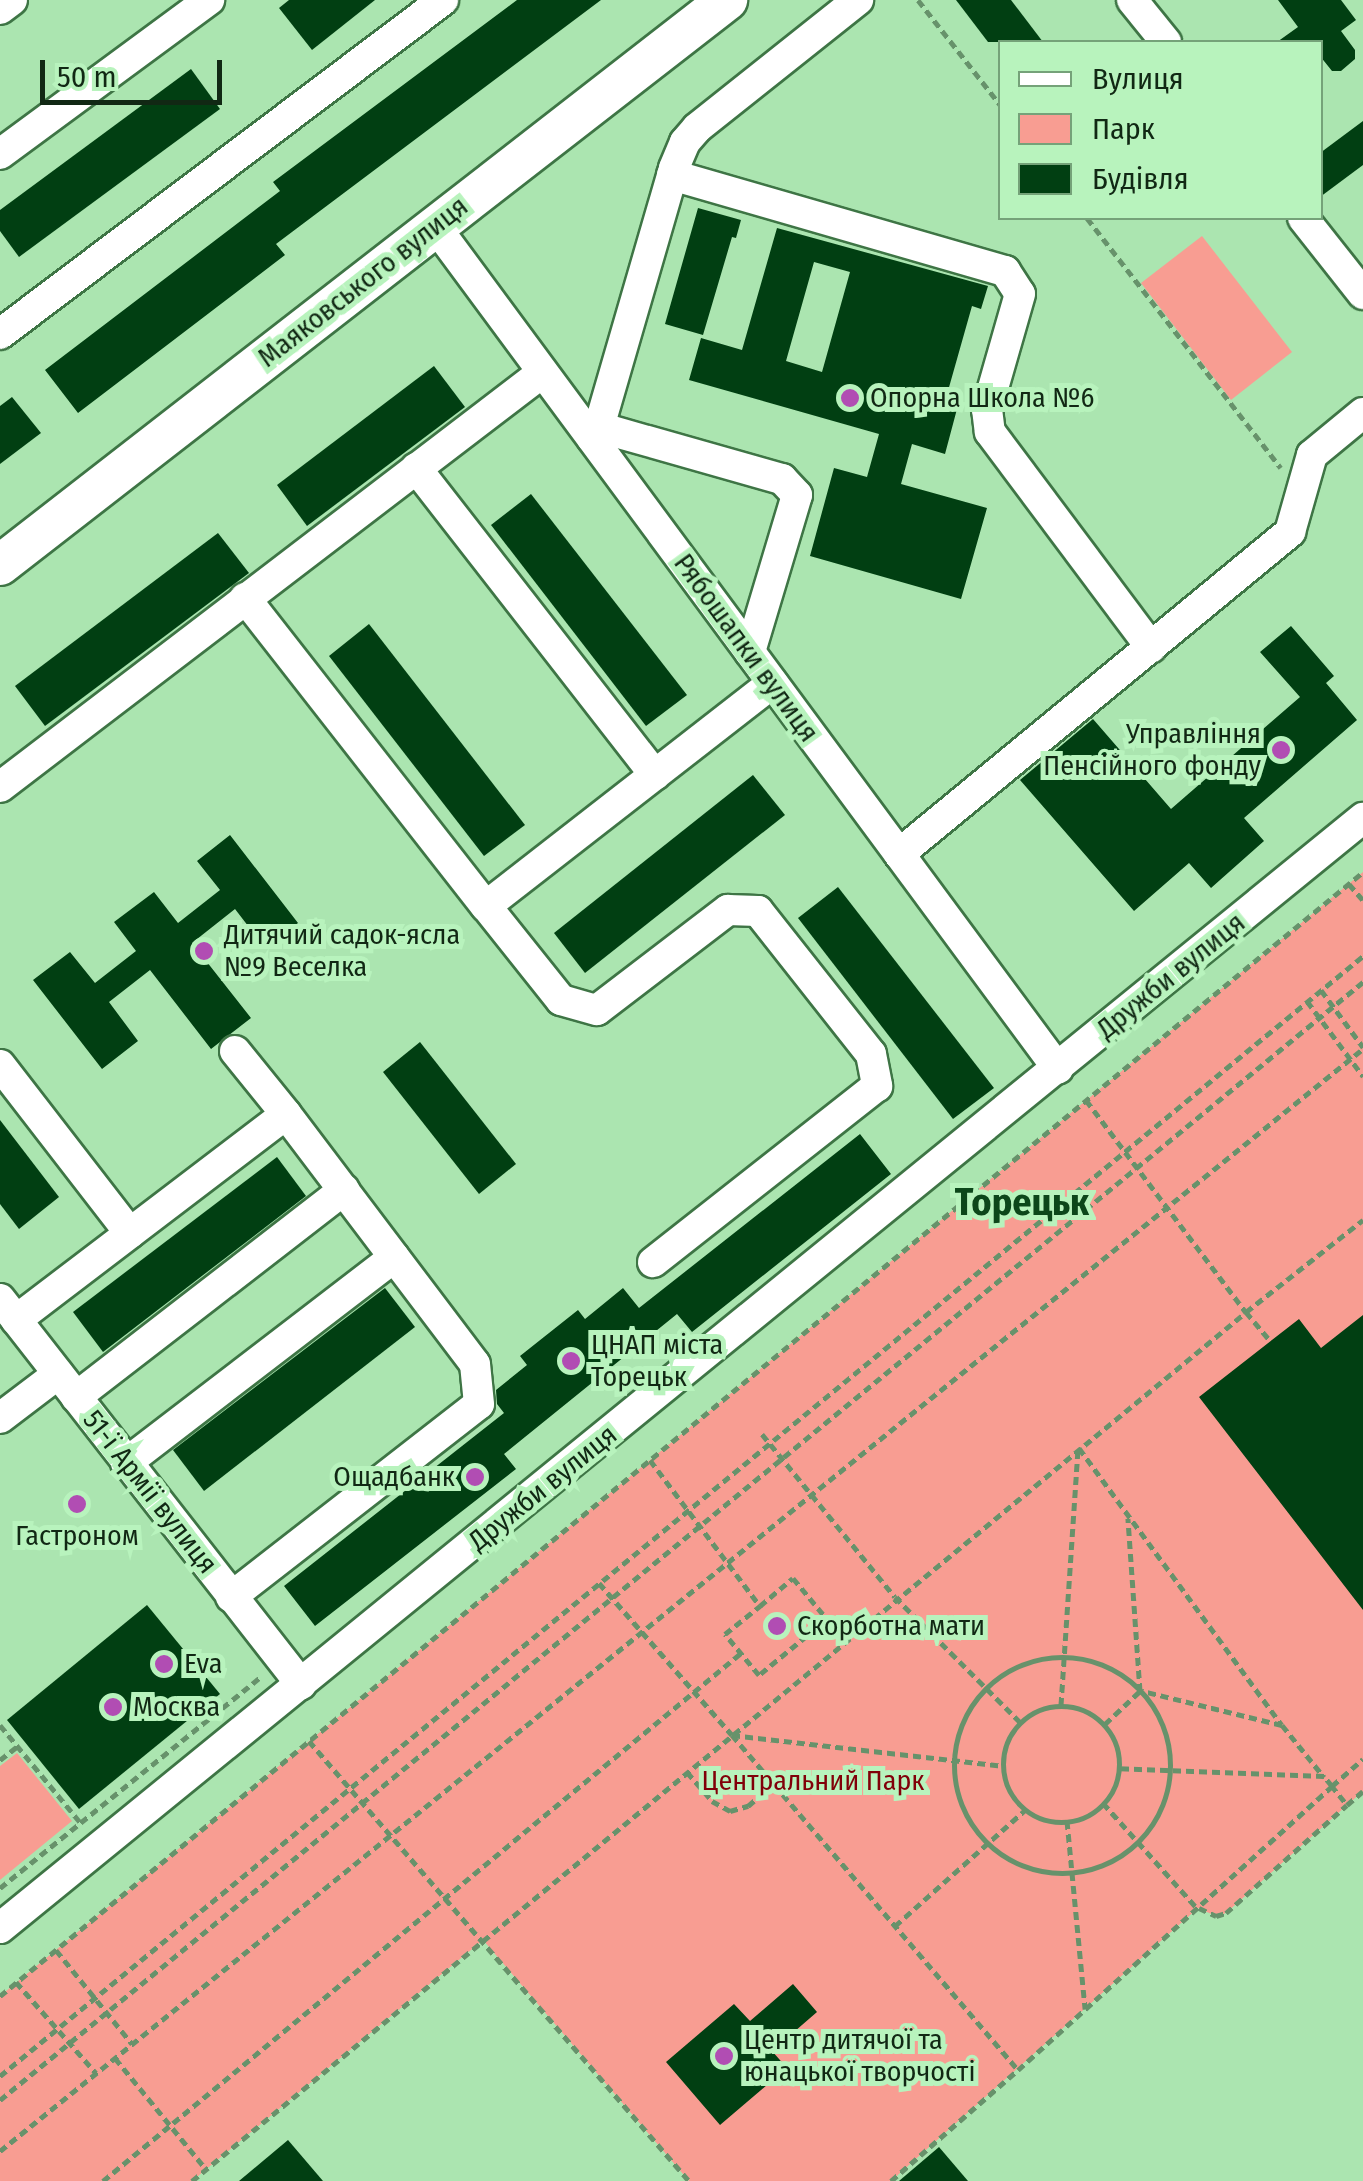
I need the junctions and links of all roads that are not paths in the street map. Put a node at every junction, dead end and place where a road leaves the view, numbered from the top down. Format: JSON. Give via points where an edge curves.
{"nodes":[{"id":1,"x":12,"y":0,"type":"edge"},
{"id":2,"x":209,"y":0,"type":"edge"},
{"id":3,"x":443,"y":0,"type":"edge"},
{"id":4,"x":727,"y":0,"type":"edge"},
{"id":5,"x":858,"y":0,"type":"edge"},
{"id":6,"x":1132,"y":0,"type":"edge"},
{"id":7,"x":0,"y":9,"type":"edge"},
{"id":8,"x":1164,"y":40,"type":"edge"},
{"id":9,"x":0,"y":154,"type":"edge"},
{"id":10,"x":672,"y":175,"type":"junction"},
{"id":11,"x":1305,"y":220,"type":"edge"},
{"id":12,"x":435,"y":226,"type":"junction"},
{"id":13,"x":1363,"y":294,"type":"edge"},
{"id":14,"x":0,"y":334,"type":"edge"},
{"id":15,"x":542,"y":372,"type":"junction"},
{"id":16,"x":1363,"y":413,"type":"edge"},
{"id":17,"x":596,"y":435,"type":"junction"},
{"id":18,"x":416,"y":468,"type":"junction"},
{"id":19,"x":0,"y":565,"type":"edge"},
{"id":20,"x":245,"y":598,"type":"junction"},
{"id":21,"x":1151,"y":647,"type":"junction"},
{"id":22,"x":750,"y":652,"type":"junction"},
{"id":23,"x":772,"y":683,"type":"junction"},
{"id":24,"x":654,"y":774,"type":"junction"},
{"id":25,"x":0,"y":787,"type":"edge"},
{"id":26,"x":1363,"y":818,"type":"edge"},
{"id":27,"x":899,"y":854,"type":"junction"},
{"id":28,"x":486,"y":906,"type":"junction"},
{"id":29,"x":235,"y":1051,"type":"dead end"},
{"id":30,"x":0,"y":1065,"type":"edge"},
{"id":31,"x":1058,"y":1070,"type":"junction"},
{"id":32,"x":286,"y":1114,"type":"junction"},
{"id":33,"x":344,"y":1190,"type":"junction"},
{"id":34,"x":130,"y":1233,"type":"junction"},
{"id":35,"x":394,"y":1257,"type":"junction"},
{"id":36,"x":653,"y":1262,"type":"dead end"},
{"id":37,"x":8,"y":1310,"type":"edge"},
{"id":38,"x":67,"y":1386,"type":"junction"},
{"id":39,"x":0,"y":1418,"type":"edge"},
{"id":40,"x":126,"y":1462,"type":"junction"},
{"id":41,"x":231,"y":1597,"type":"junction"},
{"id":42,"x":302,"y":1684,"type":"junction"},
{"id":43,"x":0,"y":1928,"type":"edge"}],
"edges":[{"from":1,"to":7,"type":"street"},
{"from":2,"to":9,"type":"street"},
{"from":3,"to":14,"type":"street"},
{"from":4,"to":12,"type":"main road","name":"Маяковського вулиця"},
{"from":5,"to":10,"type":"street","via":[[696,128]]},
{"from":6,"to":8,"type":"street"},
{"from":10,"to":17,"type":"street"},
{"from":10,"to":21,"type":"street","via":[[1005,271],[1020,294],[987,409],[990,432]]},
{"from":11,"to":13,"type":"street"},
{"from":12,"to":15,"type":"street","name":"Рябошапки вулиця"},
{"from":12,"to":19,"type":"main road","name":"Маяковського вулиця"},
{"from":15,"to":17,"type":"street","name":"Рябошапки вулиця"},
{"from":15,"to":18,"type":"street"},
{"from":16,"to":21,"type":"street","via":[[1312,454],[1290,532]]},
{"from":17,"to":22,"type":"street","name":"Рябошапки вулиця"},
{"from":17,"to":22,"type":"street","via":[[612,431],[782,480],[797,496]]},
{"from":18,"to":20,"type":"street"},
{"from":18,"to":24,"type":"street"},
{"from":20,"to":25,"type":"street"},
{"from":20,"to":28,"type":"street"},
{"from":21,"to":27,"type":"street"},
{"from":22,"to":23,"type":"street","name":"Рябошапки вулиця"},
{"from":23,"to":24,"type":"street"},
{"from":23,"to":27,"type":"street","name":"Рябошапки вулиця"},
{"from":24,"to":28,"type":"street"},
{"from":26,"to":31,"type":"street","name":"Дружби вулиця"},
{"from":27,"to":31,"type":"street","name":"Рябошапки вулиця"},
{"from":28,"to":36,"type":"street","via":[[561,1000],[597,1010],[728,910],[758,911],[871,1054],[877,1086]]},
{"from":29,"to":32,"type":"street"},
{"from":30,"to":34,"type":"street"},
{"from":31,"to":42,"type":"street","name":"Дружби вулиця"},
{"from":32,"to":33,"type":"street"},
{"from":32,"to":34,"type":"street"},
{"from":33,"to":35,"type":"street"},
{"from":33,"to":38,"type":"street"},
{"from":34,"to":37,"type":"street"},
{"from":35,"to":40,"type":"street"},
{"from":35,"to":41,"type":"street","via":[[475,1364],[479,1404]]},
{"from":37,"to":38,"type":"street","name":"51-ї Армії вулиця"},
{"from":38,"to":39,"type":"street"},
{"from":38,"to":40,"type":"street","name":"51-ї Армії вулиця"},
{"from":40,"to":41,"type":"street","name":"51-ї Армії вулиця"},
{"from":41,"to":42,"type":"street","name":"51-ї Армії вулиця"},
{"from":42,"to":43,"type":"street","name":"Дружби вулиця"}]}
